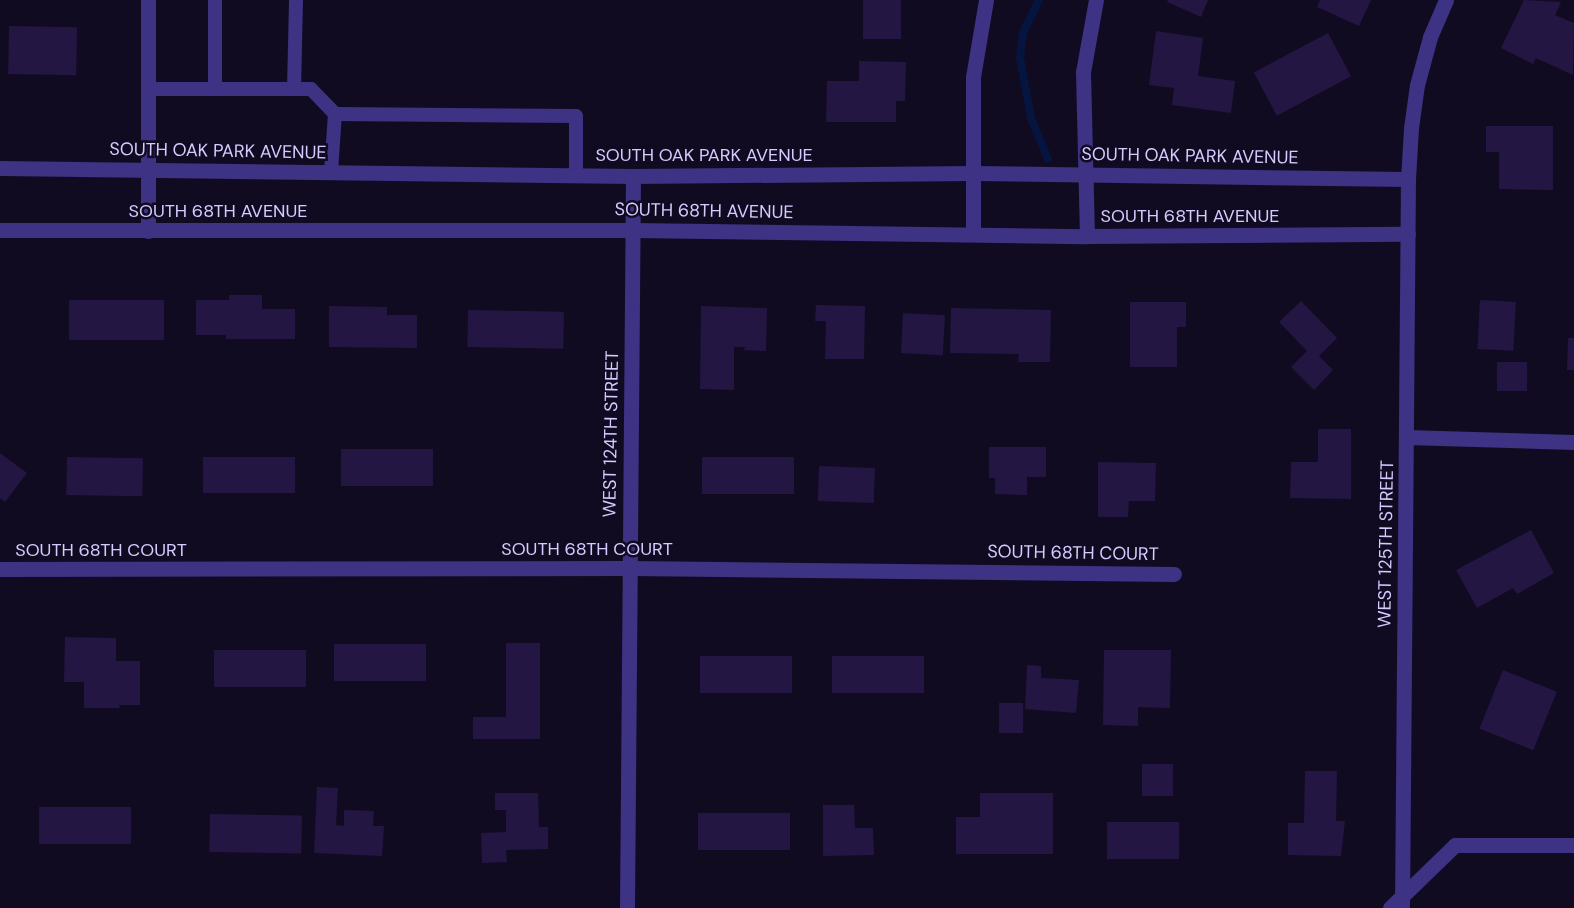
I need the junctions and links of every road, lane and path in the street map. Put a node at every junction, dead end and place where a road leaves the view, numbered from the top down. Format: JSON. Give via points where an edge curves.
{"nodes":[{"id":1,"x":148,"y":0,"type":"edge"},
{"id":2,"x":215,"y":0,"type":"edge"},
{"id":3,"x":296,"y":0,"type":"edge"},
{"id":4,"x":986,"y":0,"type":"edge"},
{"id":5,"x":1096,"y":0,"type":"edge"},
{"id":6,"x":1446,"y":0,"type":"edge"},
{"id":7,"x":148,"y":89,"type":"junction"},
{"id":8,"x":215,"y":89,"type":"junction"},
{"id":9,"x":294,"y":89,"type":"junction"},
{"id":10,"x":335,"y":114,"type":"junction"},
{"id":11,"x":0,"y":168,"type":"edge"},
{"id":12,"x":148,"y":168,"type":"junction"},
{"id":13,"x":331,"y":172,"type":"junction"},
{"id":14,"x":973,"y":172,"type":"junction"},
{"id":15,"x":1084,"y":174,"type":"junction"},
{"id":16,"x":576,"y":175,"type":"junction"},
{"id":17,"x":633,"y":176,"type":"junction"},
{"id":18,"x":1408,"y":179,"type":"junction"},
{"id":19,"x":0,"y":230,"type":"edge"},
{"id":20,"x":633,"y":230,"type":"junction"},
{"id":21,"x":148,"y":231,"type":"junction"},
{"id":22,"x":973,"y":234,"type":"junction"},
{"id":23,"x":1408,"y":234,"type":"junction"},
{"id":24,"x":1087,"y":236,"type":"junction"},
{"id":25,"x":1406,"y":437,"type":"junction"},
{"id":26,"x":1574,"y":442,"type":"edge"},
{"id":27,"x":630,"y":568,"type":"junction"},
{"id":28,"x":0,"y":569,"type":"edge"},
{"id":29,"x":1174,"y":574,"type":"dead end"},
{"id":30,"x":1574,"y":845,"type":"edge"},
{"id":31,"x":1402,"y":903,"type":"edge"},
{"id":32,"x":627,"y":908,"type":"edge"},
{"id":33,"x":1390,"y":908,"type":"edge"}],
"edges":[{"from":1,"to":7,"type":"street"},
{"from":2,"to":8,"type":"lane"},
{"from":3,"to":9,"type":"lane"},
{"from":4,"to":14,"type":"street","via":[[973,77]]},
{"from":5,"to":15,"type":"street","via":[[1083,72]]},
{"from":6,"to":18,"type":"street","name":"WEST 125TH STREET","via":[[1430,37],[1417,86]]},
{"from":7,"to":8,"type":"lane"},
{"from":7,"to":12,"type":"street"},
{"from":8,"to":9,"type":"lane"},
{"from":9,"to":10,"type":"lane","via":[[311,89]]},
{"from":10,"to":13,"type":"lane"},
{"from":10,"to":16,"type":"lane","via":[[576,116]]},
{"from":11,"to":12,"type":"street","name":"SOUTH OAK PARK AVENUE"},
{"from":12,"to":13,"type":"street","name":"SOUTH OAK PARK AVENUE"},
{"from":12,"to":21,"type":"street"},
{"from":13,"to":16,"type":"street","name":"SOUTH OAK PARK AVENUE"},
{"from":14,"to":15,"type":"street","name":"SOUTH OAK PARK AVENUE"},
{"from":14,"to":17,"type":"street","name":"SOUTH OAK PARK AVENUE"},
{"from":14,"to":22,"type":"street"},
{"from":15,"to":18,"type":"street","name":"SOUTH OAK PARK AVENUE"},
{"from":15,"to":24,"type":"street"},
{"from":16,"to":17,"type":"street","name":"SOUTH OAK PARK AVENUE"},
{"from":17,"to":20,"type":"street","name":"WEST 124TH STREET"},
{"from":18,"to":23,"type":"street","name":"WEST 125TH STREET"},
{"from":19,"to":21,"type":"street","name":"SOUTH 68TH AVENUE"},
{"from":20,"to":21,"type":"street","name":"SOUTH 68TH AVENUE"},
{"from":20,"to":22,"type":"street","name":"SOUTH 68TH AVENUE"},
{"from":20,"to":27,"type":"street","name":"WEST 124TH STREET"},
{"from":22,"to":24,"type":"street","name":"SOUTH 68TH AVENUE"},
{"from":23,"to":24,"type":"street","name":"SOUTH 68TH AVENUE"},
{"from":23,"to":25,"type":"street","name":"WEST 125TH STREET"},
{"from":25,"to":26,"type":"street"},
{"from":25,"to":31,"type":"street","name":"WEST 125TH STREET"},
{"from":27,"to":28,"type":"street","name":"SOUTH 68TH COURT"},
{"from":27,"to":29,"type":"street","name":"SOUTH 68TH COURT"},
{"from":27,"to":32,"type":"street","name":"WEST 124TH STREET"},
{"from":30,"to":31,"type":"street","via":[[1455,845]]},
{"from":31,"to":33,"type":"street"}]}
